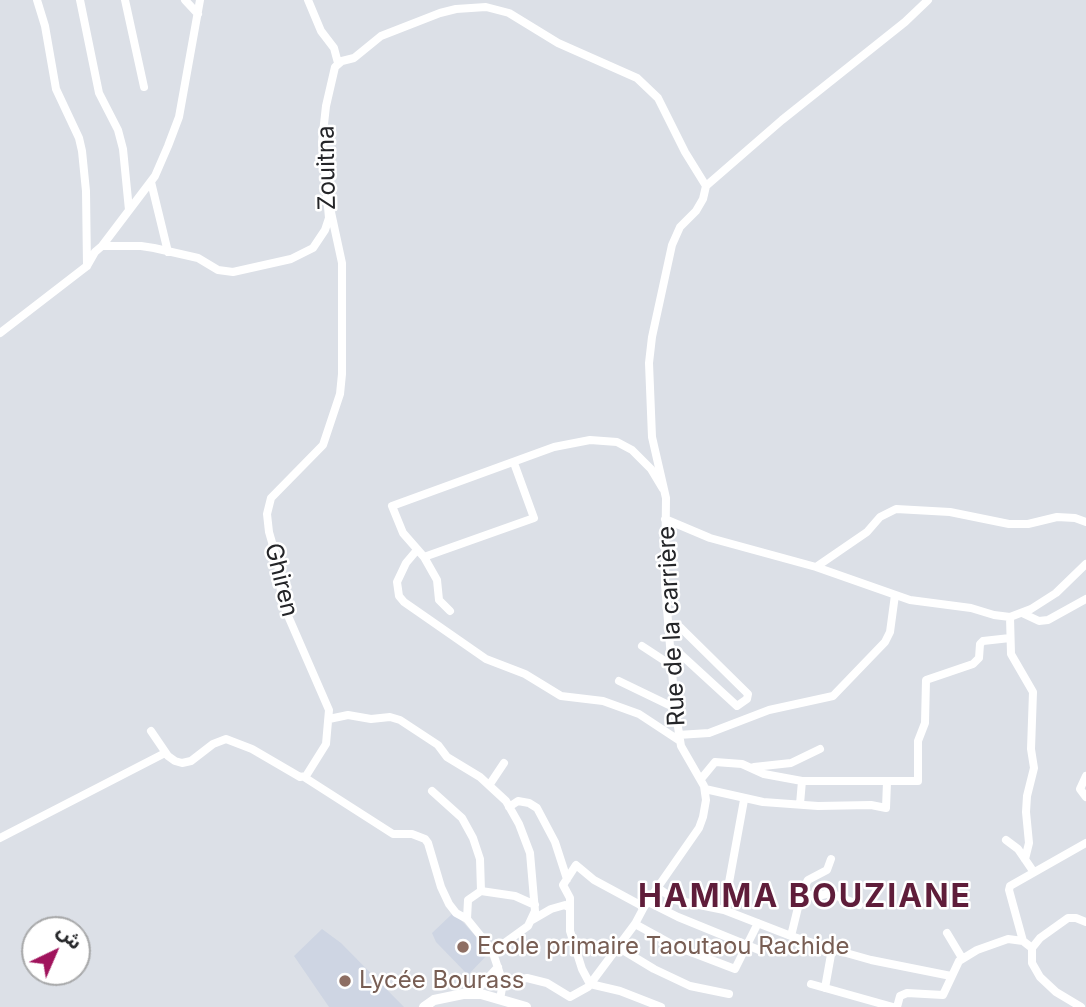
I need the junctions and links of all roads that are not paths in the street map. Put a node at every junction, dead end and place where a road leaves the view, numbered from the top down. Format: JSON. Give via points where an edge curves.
{"nodes":[{"id":1,"x":38,"y":0,"type":"edge"},
{"id":2,"x":80,"y":0,"type":"edge"},
{"id":3,"x":125,"y":0,"type":"edge"},
{"id":4,"x":185,"y":0,"type":"edge"},
{"id":5,"x":200,"y":0,"type":"edge"},
{"id":6,"x":308,"y":0,"type":"edge"},
{"id":7,"x":928,"y":0,"type":"edge"},
{"id":8,"x":198,"y":14,"type":"junction"},
{"id":9,"x":338,"y":63,"type":"junction"},
{"id":10,"x":144,"y":87,"type":"dead end"},
{"id":11,"x":151,"y":182,"type":"junction"},
{"id":12,"x":706,"y":186,"type":"junction"},
{"id":13,"x":330,"y":209,"type":"junction"},
{"id":14,"x":129,"y":210,"type":"junction"},
{"id":15,"x":102,"y":246,"type":"junction"},
{"id":16,"x":168,"y":252,"type":"junction"},
{"id":17,"x":87,"y":267,"type":"junction"},
{"id":18,"x":0,"y":333,"type":"edge"},
{"id":19,"x":514,"y":463,"type":"junction"},
{"id":20,"x":666,"y":499,"type":"junction"},
{"id":21,"x":665,"y":519,"type":"junction"},
{"id":22,"x":1086,"y":522,"type":"edge"},
{"id":23,"x":417,"y":550,"type":"junction"},
{"id":24,"x":424,"y":557,"type":"junction"},
{"id":25,"x":1086,"y":564,"type":"edge"},
{"id":26,"x":816,"y":567,"type":"junction"},
{"id":27,"x":895,"y":595,"type":"junction"},
{"id":28,"x":1086,"y":599,"type":"edge"},
{"id":29,"x":450,"y":611,"type":"dead end"},
{"id":30,"x":1022,"y":613,"type":"junction"},
{"id":31,"x":1010,"y":617,"type":"junction"},
{"id":32,"x":669,"y":625,"type":"junction"},
{"id":33,"x":1010,"y":638,"type":"junction"},
{"id":34,"x":642,"y":646,"type":"dead end"},
{"id":35,"x":671,"y":648,"type":"junction"},
{"id":36,"x":671,"y":665,"type":"junction"},
{"id":37,"x":619,"y":681,"type":"dead end"},
{"id":38,"x":675,"y":708,"type":"junction"},
{"id":39,"x":329,"y":719,"type":"junction"},
{"id":40,"x":151,"y":731,"type":"dead end"},
{"id":41,"x":679,"y":738,"type":"junction"},
{"id":42,"x":820,"y":749,"type":"dead end"},
{"id":43,"x":166,"y":753,"type":"junction"},
{"id":44,"x":504,"y":763,"type":"dead end"},
{"id":45,"x":754,"y":767,"type":"junction"},
{"id":46,"x":1086,"y":776,"type":"edge"},
{"id":47,"x":304,"y":778,"type":"junction"},
{"id":48,"x":701,"y":779,"type":"junction"},
{"id":49,"x":802,"y":781,"type":"junction"},
{"id":50,"x":887,"y":782,"type":"junction"},
{"id":51,"x":490,"y":784,"type":"junction"},
{"id":52,"x":705,"y":789,"type":"junction"},
{"id":53,"x":432,"y":791,"type":"dead end"},
{"id":54,"x":1086,"y":797,"type":"edge"},
{"id":55,"x":744,"y":800,"type":"junction"},
{"id":56,"x":800,"y":804,"type":"junction"},
{"id":57,"x":509,"y":807,"type":"junction"},
{"id":58,"x":0,"y":838,"type":"edge"},
{"id":59,"x":1006,"y":840,"type":"dead end"},
{"id":60,"x":1086,"y":843,"type":"edge"},
{"id":61,"x":831,"y":859,"type":"dead end"},
{"id":62,"x":1025,"y":859,"type":"junction"},
{"id":63,"x":1033,"y":871,"type":"junction"},
{"id":64,"x":567,"y":879,"type":"junction"},
{"id":65,"x":658,"y":888,"type":"junction"},
{"id":66,"x":481,"y":891,"type":"junction"},
{"id":67,"x":802,"y":891,"type":"junction"},
{"id":68,"x":646,"y":904,"type":"junction"},
{"id":69,"x":535,"y":905,"type":"junction"},
{"id":70,"x":859,"y":905,"type":"dead end"},
{"id":71,"x":568,"y":907,"type":"junction"},
{"id":72,"x":724,"y":910,"type":"junction"},
{"id":73,"x":467,"y":919,"type":"junction"},
{"id":74,"x":533,"y":920,"type":"junction"},
{"id":75,"x":1086,"y":922,"type":"edge"},
{"id":76,"x":758,"y":923,"type":"junction"},
{"id":77,"x":635,"y":924,"type":"junction"},
{"id":78,"x":947,"y":933,"type":"dead end"},
{"id":79,"x":791,"y":936,"type":"junction"},
{"id":80,"x":1023,"y":941,"type":"junction"},
{"id":81,"x":617,"y":946,"type":"junction"},
{"id":82,"x":748,"y":946,"type":"junction"},
{"id":83,"x":1032,"y":948,"type":"junction"},
{"id":84,"x":832,"y":949,"type":"junction"},
{"id":85,"x":759,"y":950,"type":"dead end"},
{"id":86,"x":492,"y":952,"type":"junction"},
{"id":87,"x":962,"y":958,"type":"junction"},
{"id":88,"x":498,"y":967,"type":"junction"},
{"id":89,"x":951,"y":976,"type":"junction"},
{"id":90,"x":500,"y":981,"type":"junction"},
{"id":91,"x":590,"y":984,"type":"junction"},
{"id":92,"x":811,"y":984,"type":"dead end"},
{"id":93,"x":825,"y":988,"type":"junction"},
{"id":94,"x":473,"y":994,"type":"junction"},
{"id":95,"x":729,"y":994,"type":"dead end"},
{"id":96,"x":488,"y":996,"type":"junction"},
{"id":97,"x":500,"y":999,"type":"junction"},
{"id":98,"x":424,"y":1007,"type":"edge"},
{"id":99,"x":526,"y":1007,"type":"edge"},
{"id":100,"x":661,"y":1007,"type":"edge"},
{"id":101,"x":895,"y":1007,"type":"edge"},
{"id":102,"x":1081,"y":1007,"type":"edge"}],
"edges":[{"from":1,"to":17,"type":"street","via":[[56,89],[82,151]]},
{"from":2,"to":14,"type":"street","via":[[99,93],[123,149]]},
{"from":3,"to":10,"type":"street"},
{"from":4,"to":8,"type":"street"},
{"from":5,"to":8,"type":"street"},
{"from":6,"to":9,"type":"street"},
{"from":7,"to":12,"type":"street"},
{"from":8,"to":11,"type":"street","via":[[179,117]]},
{"from":9,"to":12,"type":"street","via":[[354,58],[381,36],[440,13],[472,6],[498,9],[558,43],[629,73],[649,88]]},
{"from":9,"to":13,"type":"street","name":"Zouitna","via":[[322,142]]},
{"from":11,"to":14,"type":"street"},
{"from":11,"to":16,"type":"street"},
{"from":12,"to":20,"type":"street","name":"Rue de la carrière","via":[[696,212],[676,234],[652,337],[652,437]]},
{"from":13,"to":16,"type":"street","name":"Zouitna","via":[[319,241],[291,259],[224,272],[203,259]]},
{"from":13,"to":39,"type":"street","name":"Ghiren","via":[[342,263],[340,394],[323,445],[271,498],[267,514],[282,602],[330,710]]},
{"from":14,"to":15,"type":"street"},
{"from":15,"to":16,"type":"street","name":"Zouitna","via":[[141,246]]},
{"from":15,"to":17,"type":"street"},
{"from":17,"to":18,"type":"street"},
{"from":19,"to":20,"type":"street","via":[[577,441],[617,442],[641,457]]},
{"from":19,"to":23,"type":"street","via":[[392,506],[403,533]]},
{"from":19,"to":24,"type":"street","via":[[534,518]]},
{"from":20,"to":21,"type":"street","name":"Rue de la carrière"},
{"from":21,"to":26,"type":"street","via":[[710,538]]},
{"from":21,"to":32,"type":"street","name":"Rue de la carrière"},
{"from":22,"to":26,"type":"street","via":[[1057,517],[1018,524],[950,512],[896,509]]},
{"from":23,"to":24,"type":"street"},
{"from":23,"to":41,"type":"street","via":[[397,582],[404,602],[486,659],[525,674],[561,696],[603,701],[639,714]]},
{"from":24,"to":29,"type":"street","via":[[437,580],[439,600]]},
{"from":25,"to":30,"type":"street","via":[[1056,593]]},
{"from":26,"to":27,"type":"street"},
{"from":27,"to":31,"type":"street"},
{"from":27,"to":41,"type":"street","via":[[885,642],[833,696]]},
{"from":28,"to":30,"type":"street","via":[[1048,620]]},
{"from":30,"to":31,"type":"street"},
{"from":31,"to":33,"type":"street"},
{"from":32,"to":35,"type":"street","name":"Rue de la carrière"},
{"from":32,"to":35,"type":"street","via":[[680,627],[748,694],[747,699],[737,706]]},
{"from":33,"to":50,"type":"street","via":[[983,640],[973,664],[926,680],[925,723],[916,759],[918,781]]},
{"from":33,"to":62,"type":"street","via":[[1011,654],[1033,692],[1034,768],[1027,796]]},
{"from":34,"to":36,"type":"street"},
{"from":35,"to":36,"type":"street","name":"Rue de la carrière"},
{"from":36,"to":38,"type":"street","name":"Rue de la carrière"},
{"from":37,"to":38,"type":"street"},
{"from":38,"to":41,"type":"street","name":"Rue de la carrière"},
{"from":39,"to":47,"type":"street","via":[[326,744]]},
{"from":39,"to":51,"type":"street","via":[[348,715],[400,720]]},
{"from":40,"to":43,"type":"street"},
{"from":41,"to":48,"type":"street","name":"Rue de la carrière"},
{"from":42,"to":45,"type":"street","via":[[791,763]]},
{"from":43,"to":47,"type":"street","via":[[175,761],[191,761],[226,739]]},
{"from":43,"to":58,"type":"street"},
{"from":44,"to":51,"type":"street"},
{"from":45,"to":48,"type":"street","via":[[719,761]]},
{"from":45,"to":49,"type":"street","via":[[764,774]]},
{"from":46,"to":54,"type":"street","via":[[1080,789]]},
{"from":47,"to":73,"type":"street","via":[[393,834],[425,839],[440,887],[456,914]]},
{"from":48,"to":52,"type":"street","name":"Rue de la carrière"},
{"from":49,"to":50,"type":"street"},
{"from":49,"to":56,"type":"street"},
{"from":50,"to":56,"type":"street","via":[[887,808]]},
{"from":51,"to":57,"type":"street"},
{"from":52,"to":55,"type":"street"},
{"from":52,"to":65,"type":"street","name":"Rue de la carrière","via":[[699,828]]},
{"from":53,"to":66,"type":"street","via":[[469,829],[480,859]]},
{"from":55,"to":56,"type":"street"},
{"from":55,"to":72,"type":"street"},
{"from":57,"to":64,"type":"street","via":[[519,801],[537,808]]},
{"from":57,"to":69,"type":"street","via":[[530,853]]},
{"from":59,"to":62,"type":"street"},
{"from":60,"to":63,"type":"street"},
{"from":61,"to":67,"type":"street","via":[[827,870],[808,880]]},
{"from":62,"to":63,"type":"street"},
{"from":63,"to":80,"type":"street","via":[[1009,890]]},
{"from":64,"to":68,"type":"street","via":[[576,865],[594,880]]},
{"from":64,"to":71,"type":"street"},
{"from":65,"to":68,"type":"street","name":"Rue de la carrière"},
{"from":65,"to":72,"type":"street","via":[[675,900]]},
{"from":66,"to":69,"type":"street"},
{"from":66,"to":73,"type":"street","via":[[468,900]]},
{"from":67,"to":70,"type":"street","via":[[814,897],[830,893]]},
{"from":67,"to":79,"type":"street"},
{"from":68,"to":77,"type":"street","name":"Rue de la carrière"},
{"from":68,"to":82,"type":"street"},
{"from":69,"to":74,"type":"street"},
{"from":71,"to":74,"type":"street","via":[[551,909]]},
{"from":71,"to":91,"type":"street","via":[[570,931]]},
{"from":72,"to":76,"type":"street"},
{"from":73,"to":86,"type":"street"},
{"from":74,"to":86,"type":"street"},
{"from":75,"to":83,"type":"street","via":[[1068,918]]},
{"from":76,"to":79,"type":"street"},
{"from":76,"to":82,"type":"street"},
{"from":77,"to":81,"type":"street","name":"Rue de la carrière"},
{"from":77,"to":82,"type":"street","via":[[735,970]]},
{"from":78,"to":87,"type":"street"},
{"from":79,"to":84,"type":"street"},
{"from":80,"to":83,"type":"street"},
{"from":80,"to":87,"type":"street","via":[[1008,939]]},
{"from":81,"to":91,"type":"street","name":"Rue de la carrière"},
{"from":81,"to":95,"type":"street","via":[[690,986]]},
{"from":82,"to":85,"type":"street"},
{"from":83,"to":102,"type":"street","via":[[1032,963],[1040,977]]},
{"from":84,"to":89,"type":"street"},
{"from":84,"to":93,"type":"street"},
{"from":86,"to":88,"type":"street"},
{"from":87,"to":89,"type":"street"},
{"from":88,"to":90,"type":"street"},
{"from":88,"to":94,"type":"street"},
{"from":89,"to":101,"type":"street","via":[[943,995],[907,993]]},
{"from":90,"to":91,"type":"street","via":[[527,978],[547,983],[570,997]]},
{"from":90,"to":96,"type":"street"},
{"from":90,"to":97,"type":"street"},
{"from":91,"to":100,"type":"street"},
{"from":92,"to":93,"type":"street"},
{"from":93,"to":101,"type":"street"},
{"from":94,"to":96,"type":"main road"},
{"from":94,"to":98,"type":"main road","via":[[446,996]]},
{"from":96,"to":97,"type":"main road"},
{"from":97,"to":99,"type":"main road"}]}
